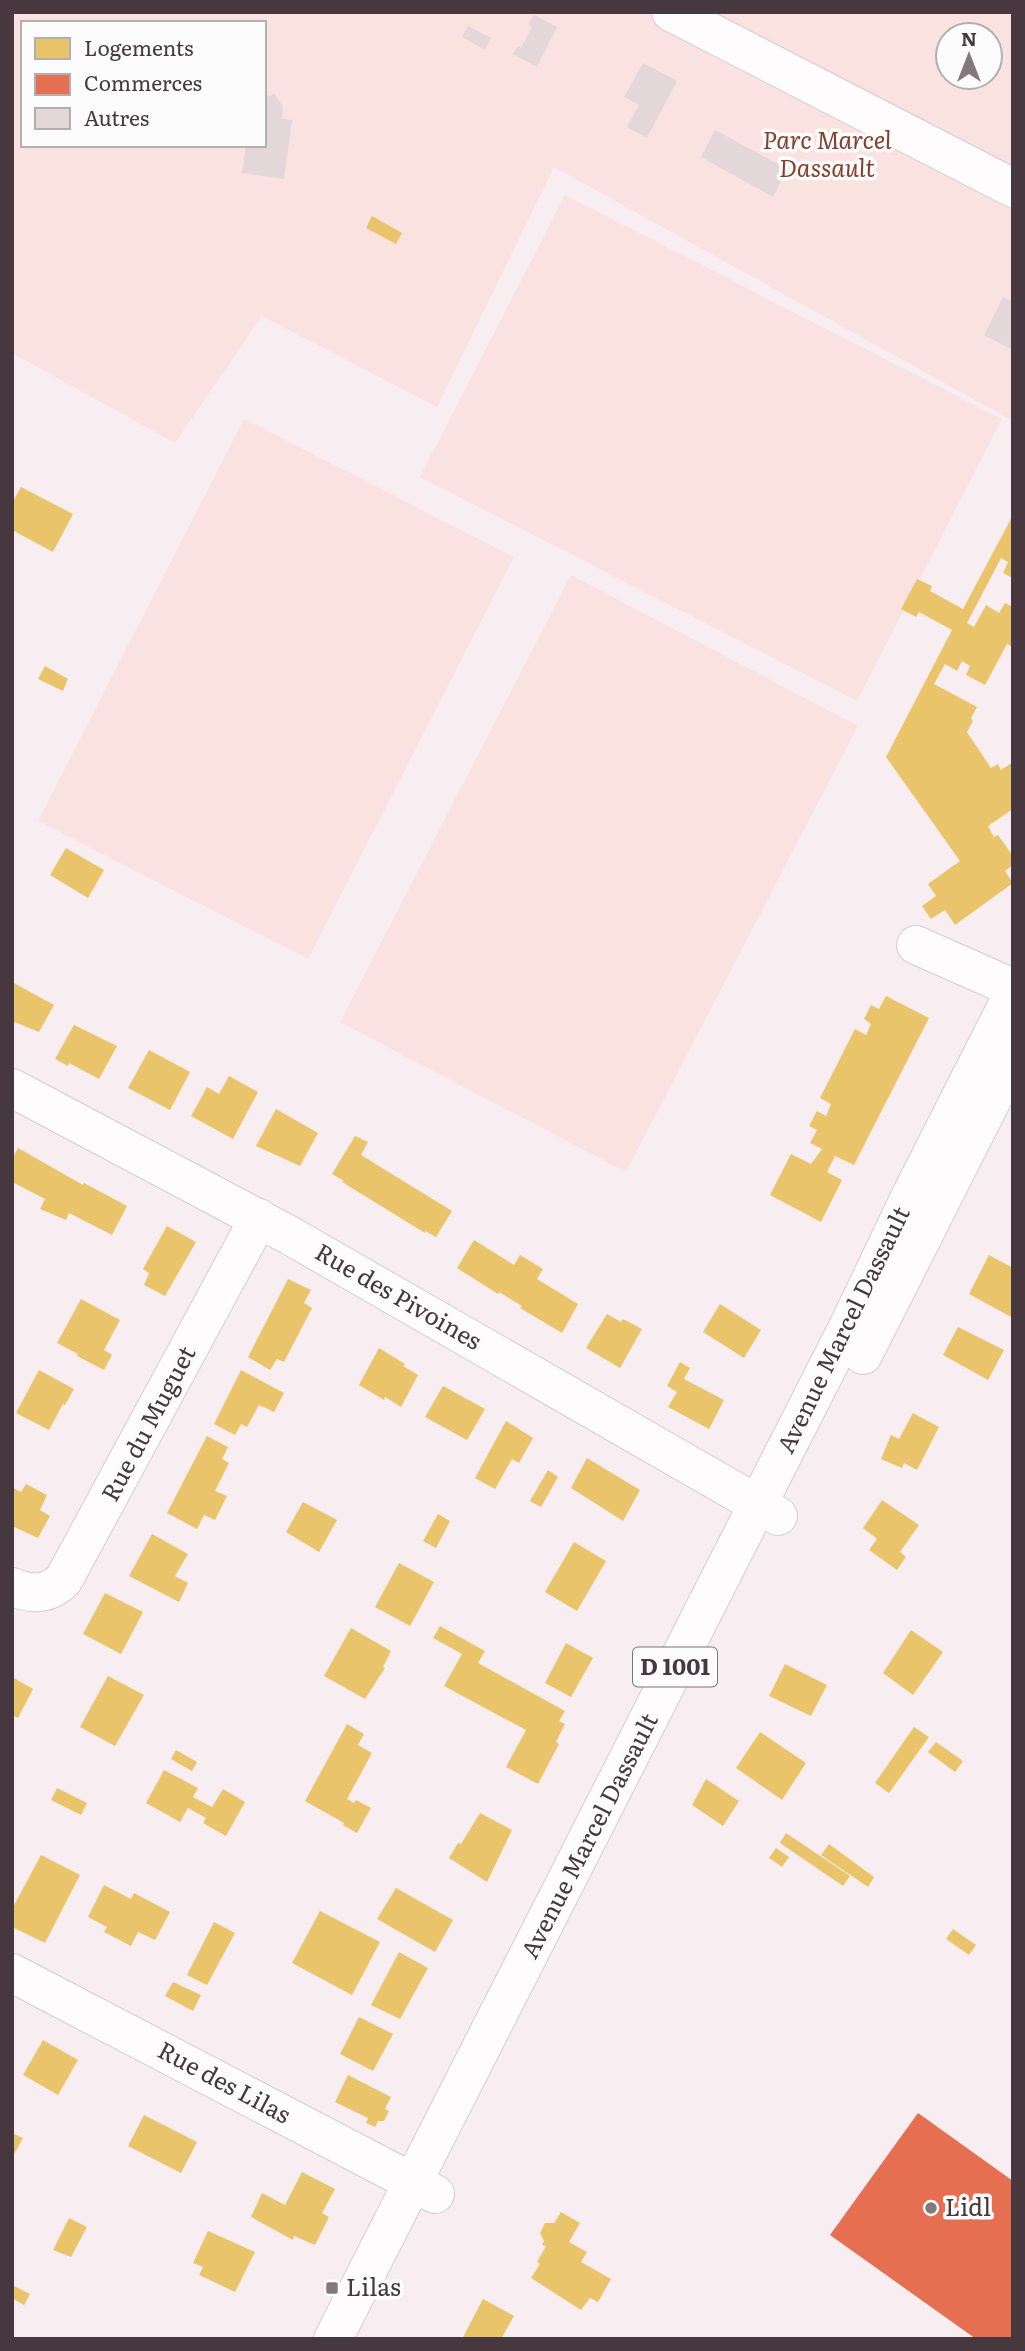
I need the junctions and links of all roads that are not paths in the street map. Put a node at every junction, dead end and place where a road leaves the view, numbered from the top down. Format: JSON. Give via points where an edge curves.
{"nodes":[{"id":1,"x":671,"y":12,"type":"edge"},
{"id":2,"x":1013,"y":188,"type":"edge"},
{"id":3,"x":916,"y":945,"type":"dead end"},
{"id":4,"x":1013,"y":988,"type":"edge"},
{"id":5,"x":1013,"y":995,"type":"edge"},
{"id":6,"x":1013,"y":1058,"type":"edge"},
{"id":7,"x":12,"y":1088,"type":"edge"},
{"id":8,"x":259,"y":1218,"type":"junction"},
{"id":9,"x":768,"y":1510,"type":"junction"},
{"id":10,"x":12,"y":1587,"type":"edge"},
{"id":11,"x":16,"y":1982,"type":"edge"},
{"id":12,"x":424,"y":2188,"type":"junction"},
{"id":13,"x":334,"y":2339,"type":"edge"},
{"id":14,"x":360,"y":2339,"type":"edge"}],
"edges":[{"from":1,"to":2,"type":"main road"},
{"from":3,"to":4,"type":"main road"},
{"from":5,"to":9,"type":"main road","name":"Avenue Marcel Dassault","number":"D 1001","via":[[849,1325]]},
{"from":6,"to":9,"type":"main road","name":"Avenue Marcel Dassault","number":"D 1001","via":[[871,1340]]},
{"from":7,"to":8,"type":"main road","name":"Rue des Pivoines"},
{"from":8,"to":9,"type":"main road","name":"Rue des Pivoines"},
{"from":8,"to":10,"type":"main road","name":"Rue du Muguet","via":[[64,1579],[40,1593]]},
{"from":9,"to":12,"type":"main road","name":"Avenue Marcel Dassault","number":"D 1001","via":[[580,1857]]},
{"from":11,"to":12,"type":"main road","name":"Rue des Lilas"},
{"from":12,"to":13,"type":"main road","name":"Avenue Marcel Dassault","number":"D 1001"},
{"from":12,"to":14,"type":"main road","name":"Avenue Marcel Dassault","number":"D 1001"}]}
